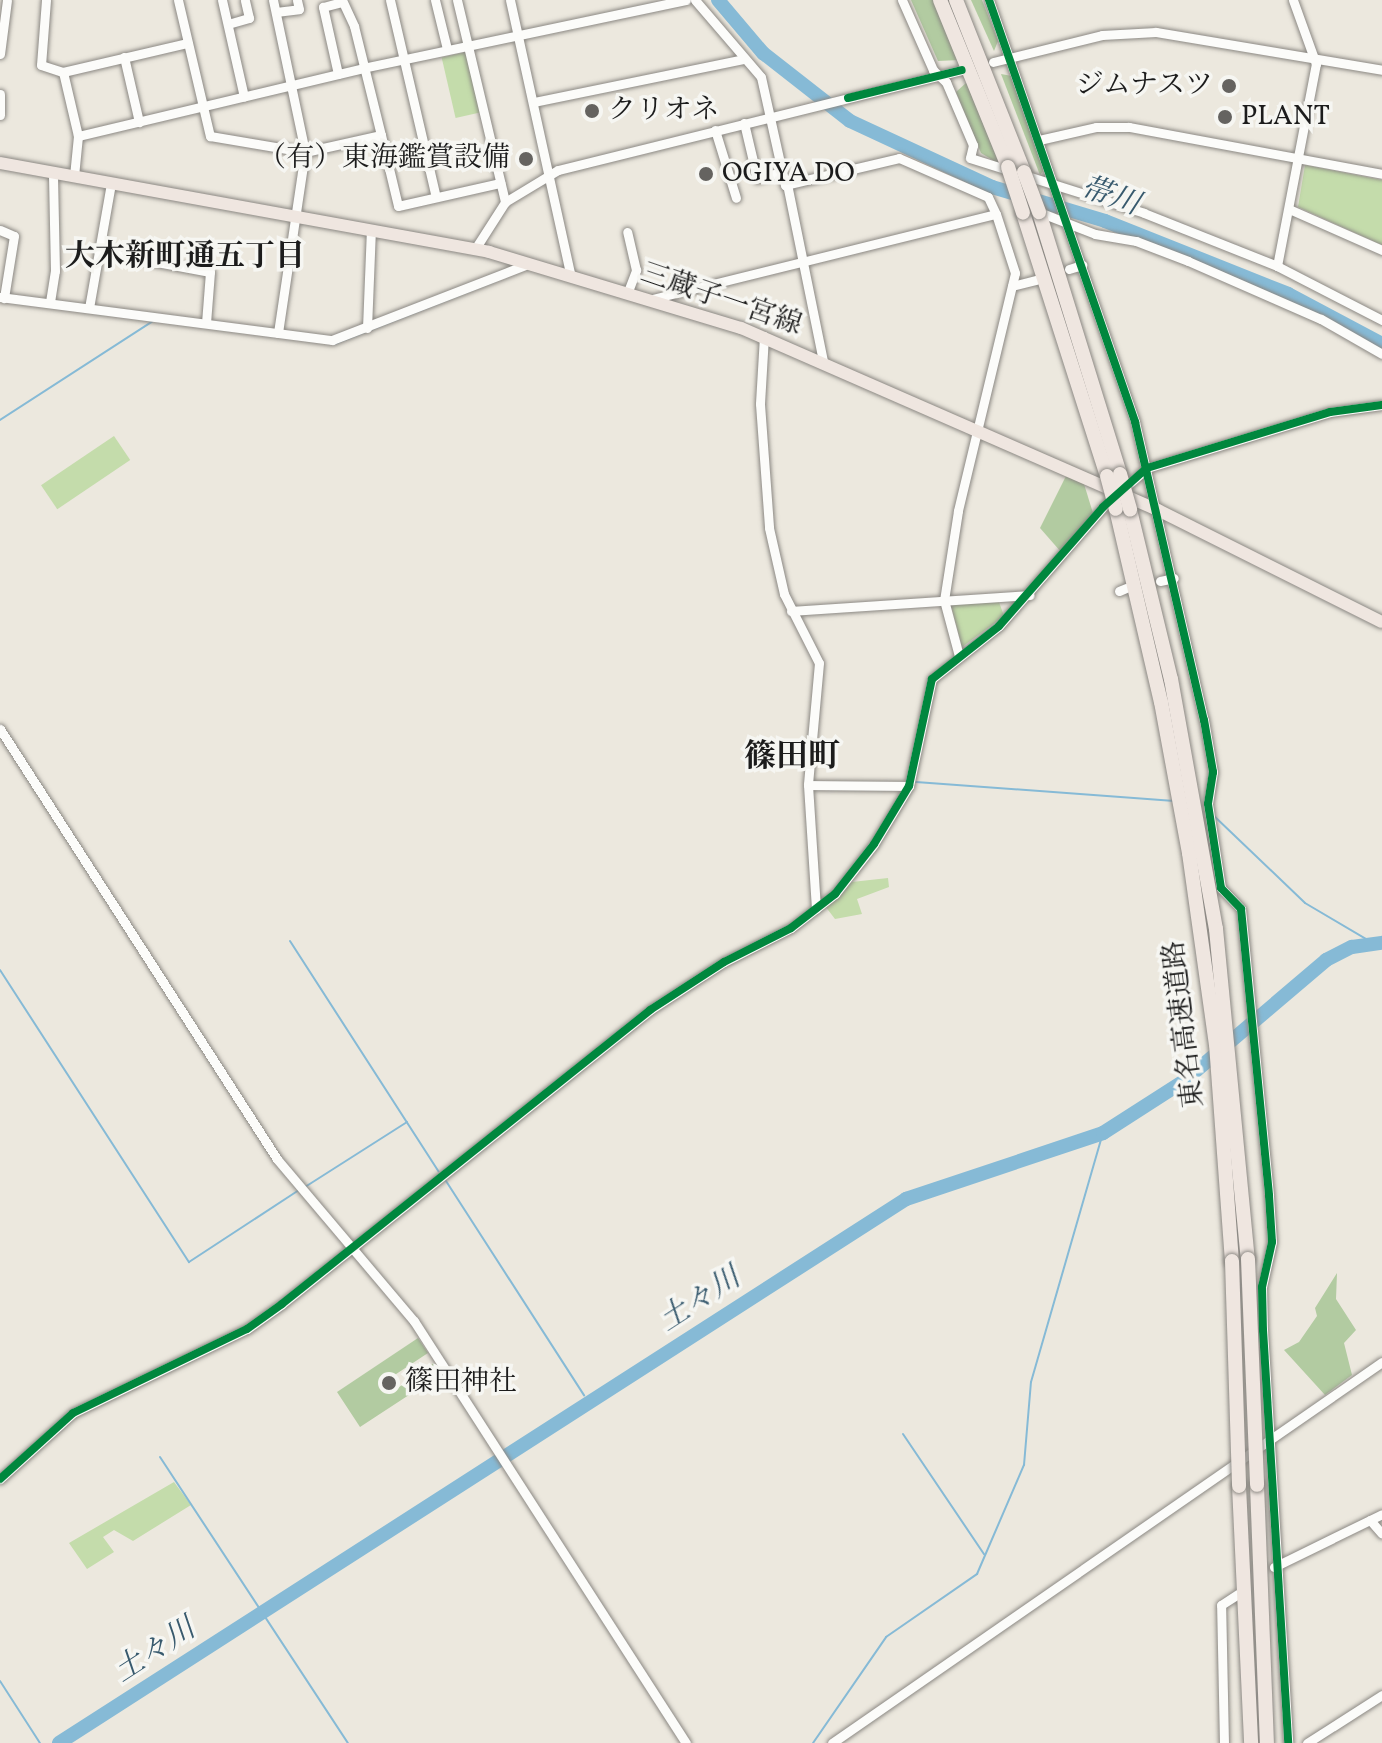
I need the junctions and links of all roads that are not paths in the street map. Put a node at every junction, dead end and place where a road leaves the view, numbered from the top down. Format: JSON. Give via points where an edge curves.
{"nodes":[{"id":1,"x":46,"y":0,"type":"edge"},
{"id":2,"x":178,"y":0,"type":"edge"},
{"id":3,"x":222,"y":0,"type":"edge"},
{"id":4,"x":245,"y":0,"type":"edge"},
{"id":5,"x":273,"y":0,"type":"edge"},
{"id":6,"x":297,"y":0,"type":"edge"},
{"id":7,"x":390,"y":0,"type":"edge"},
{"id":8,"x":435,"y":0,"type":"edge"},
{"id":9,"x":457,"y":0,"type":"edge"},
{"id":10,"x":510,"y":0,"type":"edge"},
{"id":11,"x":686,"y":0,"type":"edge"},
{"id":12,"x":695,"y":0,"type":"edge"},
{"id":13,"x":902,"y":0,"type":"edge"},
{"id":14,"x":940,"y":0,"type":"edge"},
{"id":15,"x":956,"y":0,"type":"edge"},
{"id":16,"x":989,"y":0,"type":"edge"},
{"id":17,"x":1293,"y":0,"type":"edge"},
{"id":18,"x":342,"y":1,"type":"edge"},
{"id":19,"x":5,"y":4,"type":"edge"},
{"id":20,"x":276,"y":12,"type":"junction"},
{"id":21,"x":228,"y":24,"type":"junction"},
{"id":22,"x":518,"y":34,"type":"junction"},
{"id":23,"x":188,"y":43,"type":"junction"},
{"id":24,"x":468,"y":45,"type":"junction"},
{"id":25,"x":447,"y":49,"type":"junction"},
{"id":26,"x":0,"y":54,"type":"edge"},
{"id":27,"x":124,"y":57,"type":"junction"},
{"id":28,"x":1010,"y":58,"type":"junction"},
{"id":29,"x":1314,"y":58,"type":"junction"},
{"id":30,"x":405,"y":59,"type":"junction"},
{"id":31,"x":744,"y":59,"type":"junction"},
{"id":32,"x":993,"y":62,"type":"dead end"},
{"id":33,"x":363,"y":68,"type":"junction"},
{"id":34,"x":962,"y":70,"type":"dead end"},
{"id":35,"x":1382,"y":70,"type":"edge"},
{"id":36,"x":63,"y":72,"type":"junction"},
{"id":37,"x":338,"y":74,"type":"junction"},
{"id":38,"x":939,"y":76,"type":"junction"},
{"id":39,"x":293,"y":85,"type":"junction"},
{"id":40,"x":0,"y":94,"type":"edge"},
{"id":41,"x":244,"y":97,"type":"junction"},
{"id":42,"x":534,"y":102,"type":"junction"},
{"id":43,"x":203,"y":107,"type":"junction"},
{"id":44,"x":0,"y":115,"type":"edge"},
{"id":45,"x":769,"y":117,"type":"junction"},
{"id":46,"x":139,"y":122,"type":"junction"},
{"id":47,"x":744,"y":123,"type":"junction"},
{"id":48,"x":715,"y":130,"type":"junction"},
{"id":49,"x":381,"y":135,"type":"junction"},
{"id":50,"x":78,"y":136,"type":"junction"},
{"id":51,"x":1039,"y":140,"type":"junction"},
{"id":52,"x":305,"y":152,"type":"junction"},
{"id":53,"x":1298,"y":158,"type":"junction"},
{"id":54,"x":0,"y":163,"type":"edge"},
{"id":55,"x":782,"y":172,"type":"junction"},
{"id":56,"x":53,"y":173,"type":"junction"},
{"id":57,"x":550,"y":173,"type":"junction"},
{"id":58,"x":1382,"y":174,"type":"edge"},
{"id":59,"x":74,"y":176,"type":"junction"},
{"id":60,"x":111,"y":183,"type":"junction"},
{"id":61,"x":500,"y":183,"type":"junction"},
{"id":62,"x":787,"y":184,"type":"junction"},
{"id":63,"x":1056,"y":186,"type":"junction"},
{"id":64,"x":436,"y":197,"type":"junction"},
{"id":65,"x":736,"y":198,"type":"dead end"},
{"id":66,"x":505,"y":202,"type":"junction"},
{"id":67,"x":1289,"y":209,"type":"junction"},
{"id":68,"x":1039,"y":212,"type":"junction"},
{"id":69,"x":996,"y":214,"type":"junction"},
{"id":70,"x":296,"y":216,"type":"junction"},
{"id":71,"x":1069,"y":224,"type":"junction"},
{"id":72,"x":0,"y":230,"type":"edge"},
{"id":73,"x":371,"y":230,"type":"junction"},
{"id":74,"x":627,"y":232,"type":"dead end"},
{"id":75,"x":475,"y":249,"type":"junction"},
{"id":76,"x":1382,"y":250,"type":"edge"},
{"id":77,"x":98,"y":251,"type":"junction"},
{"id":78,"x":802,"y":261,"type":"junction"},
{"id":79,"x":530,"y":263,"type":"junction"},
{"id":80,"x":1082,"y":265,"type":"junction"},
{"id":81,"x":1277,"y":266,"type":"junction"},
{"id":82,"x":1069,"y":269,"type":"dead end"},
{"id":83,"x":570,"y":274,"type":"junction"},
{"id":84,"x":1036,"y":280,"type":"dead end"},
{"id":85,"x":1012,"y":286,"type":"junction"},
{"id":86,"x":627,"y":294,"type":"junction"},
{"id":87,"x":2,"y":297,"type":"edge"},
{"id":88,"x":648,"y":300,"type":"junction"},
{"id":89,"x":50,"y":302,"type":"junction"},
{"id":90,"x":89,"y":308,"type":"junction"},
{"id":91,"x":1382,"y":320,"type":"edge"},
{"id":92,"x":206,"y":323,"type":"junction"},
{"id":93,"x":367,"y":328,"type":"junction"},
{"id":94,"x":278,"y":333,"type":"junction"},
{"id":95,"x":764,"y":336,"type":"junction"},
{"id":96,"x":1382,"y":354,"type":"edge"},
{"id":97,"x":823,"y":361,"type":"junction"},
{"id":98,"x":1382,"y":405,"type":"edge"},
{"id":99,"x":977,"y":430,"type":"junction"},
{"id":100,"x":1147,"y":468,"type":"junction"},
{"id":101,"x":1114,"y":475,"type":"junction"},
{"id":102,"x":1122,"y":504,"type":"junction"},
{"id":103,"x":1158,"y":510,"type":"junction"},
{"id":104,"x":1174,"y":578,"type":"junction"},
{"id":105,"x":1160,"y":581,"type":"dead end"},
{"id":106,"x":1029,"y":595,"type":"junction"},
{"id":107,"x":944,"y":600,"type":"junction"},
{"id":108,"x":791,"y":611,"type":"junction"},
{"id":109,"x":1382,"y":622,"type":"edge"},
{"id":110,"x":959,"y":656,"type":"junction"},
{"id":111,"x":0,"y":729,"type":"edge"},
{"id":112,"x":808,"y":785,"type":"junction"},
{"id":113,"x":909,"y":786,"type":"junction"},
{"id":114,"x":1203,"y":896,"type":"junction"},
{"id":115,"x":816,"y":909,"type":"junction"},
{"id":116,"x":352,"y":1248,"type":"junction"},
{"id":117,"x":1382,"y":1362,"type":"edge"},
{"id":118,"x":1267,"y":1440,"type":"junction"},
{"id":119,"x":0,"y":1479,"type":"edge"},
{"id":120,"x":1382,"y":1514,"type":"edge"},
{"id":121,"x":1370,"y":1520,"type":"junction"},
{"id":122,"x":1382,"y":1534,"type":"edge"},
{"id":123,"x":1275,"y":1567,"type":"junction"},
{"id":124,"x":1238,"y":1594,"type":"dead end"},
{"id":125,"x":1382,"y":1695,"type":"edge"},
{"id":126,"x":686,"y":1743,"type":"edge"},
{"id":127,"x":832,"y":1743,"type":"edge"},
{"id":128,"x":1224,"y":1743,"type":"edge"},
{"id":129,"x":1251,"y":1743,"type":"edge"},
{"id":130,"x":1267,"y":1743,"type":"edge"},
{"id":131,"x":1288,"y":1743,"type":"edge"},
{"id":132,"x":1307,"y":1743,"type":"edge"}],
"edges":[{"from":1,"to":36,"type":"street","via":[[41,65]]},
{"from":2,"to":23,"type":"street"},
{"from":3,"to":21,"type":"street"},
{"from":4,"to":21,"type":"street","via":[[249,18]]},
{"from":5,"to":20,"type":"street"},
{"from":6,"to":20,"type":"street","via":[[299,9]]},
{"from":7,"to":30,"type":"street"},
{"from":8,"to":25,"type":"street"},
{"from":9,"to":24,"type":"street"},
{"from":10,"to":22,"type":"street"},
{"from":11,"to":22,"type":"street"},
{"from":12,"to":31,"type":"street"},
{"from":13,"to":38,"type":"street"},
{"from":14,"to":101,"type":"highway","name":"東名高速道路","bridge":true,"via":[[1008,167]]},
{"from":15,"to":68,"type":"highway","name":"東名高速道路","bridge":true},
{"from":16,"to":28,"type":"street"},
{"from":17,"to":29,"type":"street"},
{"from":18,"to":33,"type":"street"},
{"from":18,"to":37,"type":"street","via":[[323,7]]},
{"from":19,"to":26,"type":"street"},
{"from":20,"to":39,"type":"street"},
{"from":21,"to":41,"type":"street"},
{"from":22,"to":24,"type":"street"},
{"from":22,"to":42,"type":"street"},
{"from":23,"to":27,"type":"street"},
{"from":23,"to":43,"type":"street"},
{"from":24,"to":25,"type":"street"},
{"from":24,"to":61,"type":"street"},
{"from":25,"to":30,"type":"street"},
{"from":27,"to":36,"type":"street"},
{"from":27,"to":46,"type":"street"},
{"from":28,"to":29,"type":"street","via":[[1102,35],[1156,32]]},
{"from":28,"to":32,"type":"street"},
{"from":28,"to":51,"type":"street"},
{"from":29,"to":35,"type":"street"},
{"from":29,"to":53,"type":"street"},
{"from":30,"to":33,"type":"street"},
{"from":30,"to":64,"type":"street"},
{"from":31,"to":42,"type":"street"},
{"from":31,"to":45,"type":"street","via":[[763,82]]},
{"from":33,"to":37,"type":"street"},
{"from":33,"to":49,"type":"street"},
{"from":34,"to":38,"type":"street"},
{"from":36,"to":50,"type":"street"},
{"from":37,"to":39,"type":"street"},
{"from":38,"to":45,"type":"street"},
{"from":38,"to":63,"type":"street","via":[[973,145],[970,158]]},
{"from":39,"to":41,"type":"street"},
{"from":39,"to":52,"type":"street"},
{"from":40,"to":44,"type":"street"},
{"from":41,"to":43,"type":"street"},
{"from":42,"to":57,"type":"street"},
{"from":43,"to":46,"type":"street"},
{"from":43,"to":52,"type":"street","via":[[210,136]]},
{"from":45,"to":47,"type":"street"},
{"from":45,"to":55,"type":"street"},
{"from":46,"to":50,"type":"street"},
{"from":47,"to":48,"type":"street"},
{"from":47,"to":55,"type":"street","via":[[757,178]]},
{"from":48,"to":57,"type":"street"},
{"from":48,"to":65,"type":"street"},
{"from":49,"to":52,"type":"street"},
{"from":49,"to":64,"type":"street","via":[[398,206]]},
{"from":50,"to":59,"type":"street"},
{"from":51,"to":53,"type":"street","via":[[1115,126]]},
{"from":51,"to":63,"type":"street"},
{"from":52,"to":70,"type":"street"},
{"from":53,"to":58,"type":"street"},
{"from":53,"to":67,"type":"street"},
{"from":54,"to":56,"type":"main road","name":"三蔵子一宮線"},
{"from":55,"to":62,"type":"street"},
{"from":56,"to":59,"type":"main road","name":"三蔵子一宮線"},
{"from":56,"to":89,"type":"street","via":[[55,271]]},
{"from":57,"to":66,"type":"street"},
{"from":57,"to":83,"type":"street"},
{"from":59,"to":60,"type":"main road","name":"三蔵子一宮線"},
{"from":60,"to":70,"type":"main road","name":"三蔵子一宮線"},
{"from":60,"to":77,"type":"street"},
{"from":61,"to":64,"type":"street"},
{"from":61,"to":66,"type":"street"},
{"from":62,"to":69,"type":"street","via":[[899,158],[988,197]]},
{"from":62,"to":78,"type":"street"},
{"from":63,"to":71,"type":"street"},
{"from":63,"to":81,"type":"street"},
{"from":66,"to":75,"type":"street"},
{"from":67,"to":76,"type":"street"},
{"from":67,"to":81,"type":"street"},
{"from":68,"to":71,"type":"street"},
{"from":68,"to":101,"type":"highway","name":"東名高速道路"},
{"from":69,"to":78,"type":"street"},
{"from":69,"to":85,"type":"street","via":[[1015,273]]},
{"from":70,"to":73,"type":"main road","name":"三蔵子一宮線"},
{"from":70,"to":94,"type":"street"},
{"from":71,"to":80,"type":"street"},
{"from":71,"to":96,"type":"street","via":[[1188,261],[1310,314]]},
{"from":72,"to":87,"type":"street","via":[[14,236]]},
{"from":73,"to":75,"type":"main road","name":"三蔵子一宮線"},
{"from":73,"to":93,"type":"street"},
{"from":74,"to":86,"type":"street","via":[[636,270]]},
{"from":75,"to":79,"type":"main road","name":"三蔵子一宮線"},
{"from":77,"to":90,"type":"street"},
{"from":77,"to":92,"type":"street","via":[[210,272]]},
{"from":78,"to":88,"type":"street"},
{"from":78,"to":97,"type":"street"},
{"from":79,"to":83,"type":"main road","name":"三蔵子一宮線"},
{"from":79,"to":93,"type":"street"},
{"from":80,"to":82,"type":"street"},
{"from":80,"to":100,"type":"street"},
{"from":81,"to":91,"type":"street"},
{"from":83,"to":86,"type":"main road","name":"三蔵子一宮線"},
{"from":84,"to":85,"type":"street"},
{"from":85,"to":99,"type":"street"},
{"from":86,"to":88,"type":"main road","name":"三蔵子一宮線"},
{"from":87,"to":89,"type":"street"},
{"from":88,"to":95,"type":"main road","name":"三蔵子一宮線"},
{"from":89,"to":90,"type":"street"},
{"from":90,"to":92,"type":"street"},
{"from":92,"to":94,"type":"street"},
{"from":93,"to":94,"type":"street","via":[[332,340]]},
{"from":95,"to":97,"type":"main road","name":"三蔵子一宮線"},
{"from":95,"to":108,"type":"street","via":[[769,528]]},
{"from":97,"to":99,"type":"main road","name":"三蔵子一宮線"},
{"from":98,"to":100,"type":"street","via":[[1330,412]]},
{"from":99,"to":102,"type":"main road","name":"三蔵子一宮線"},
{"from":99,"to":107,"type":"street"},
{"from":100,"to":102,"type":"street"},
{"from":100,"to":103,"type":"street"},
{"from":101,"to":102,"type":"highway","name":"東名高速道路","bridge":true},
{"from":102,"to":103,"type":"main road","name":"三蔵子一宮線"},
{"from":102,"to":106,"type":"street"},
{"from":102,"to":114,"type":"highway","name":"東名高速道路","via":[[1186,793]]},
{"from":103,"to":104,"type":"street"},
{"from":103,"to":109,"type":"main road","name":"三蔵子一宮線"},
{"from":104,"to":105,"type":"street"},
{"from":104,"to":118,"type":"street","via":[[1213,772],[1208,804],[1221,888],[1241,909],[1272,1242],[1262,1287]]},
{"from":106,"to":107,"type":"street"},
{"from":106,"to":110,"type":"street"},
{"from":107,"to":108,"type":"street"},
{"from":107,"to":110,"type":"street"},
{"from":108,"to":112,"type":"street","via":[[819,663]]},
{"from":110,"to":113,"type":"street","via":[[928,688]]},
{"from":111,"to":116,"type":"street","via":[[277,1159]]},
{"from":112,"to":113,"type":"street"},
{"from":112,"to":115,"type":"street"},
{"from":113,"to":115,"type":"street","via":[[848,880]]},
{"from":114,"to":129,"type":"highway","name":"東名高速道路","bridge":true,"via":[[1232,1261]]},
{"from":114,"to":130,"type":"highway","name":"東名高速道路","bridge":true,"via":[[1229,1033],[1248,1259]]},
{"from":115,"to":116,"type":"street","via":[[650,1010]]},
{"from":116,"to":119,"type":"street","via":[[247,1329],[73,1413]]},
{"from":116,"to":126,"type":"street","via":[[414,1321]]},
{"from":117,"to":118,"type":"street"},
{"from":118,"to":123,"type":"street"},
{"from":118,"to":127,"type":"street"},
{"from":120,"to":121,"type":"street"},
{"from":121,"to":122,"type":"street"},
{"from":121,"to":123,"type":"street"},
{"from":123,"to":131,"type":"street"},
{"from":124,"to":128,"type":"street","via":[[1221,1605]]},
{"from":125,"to":132,"type":"street"}]}
